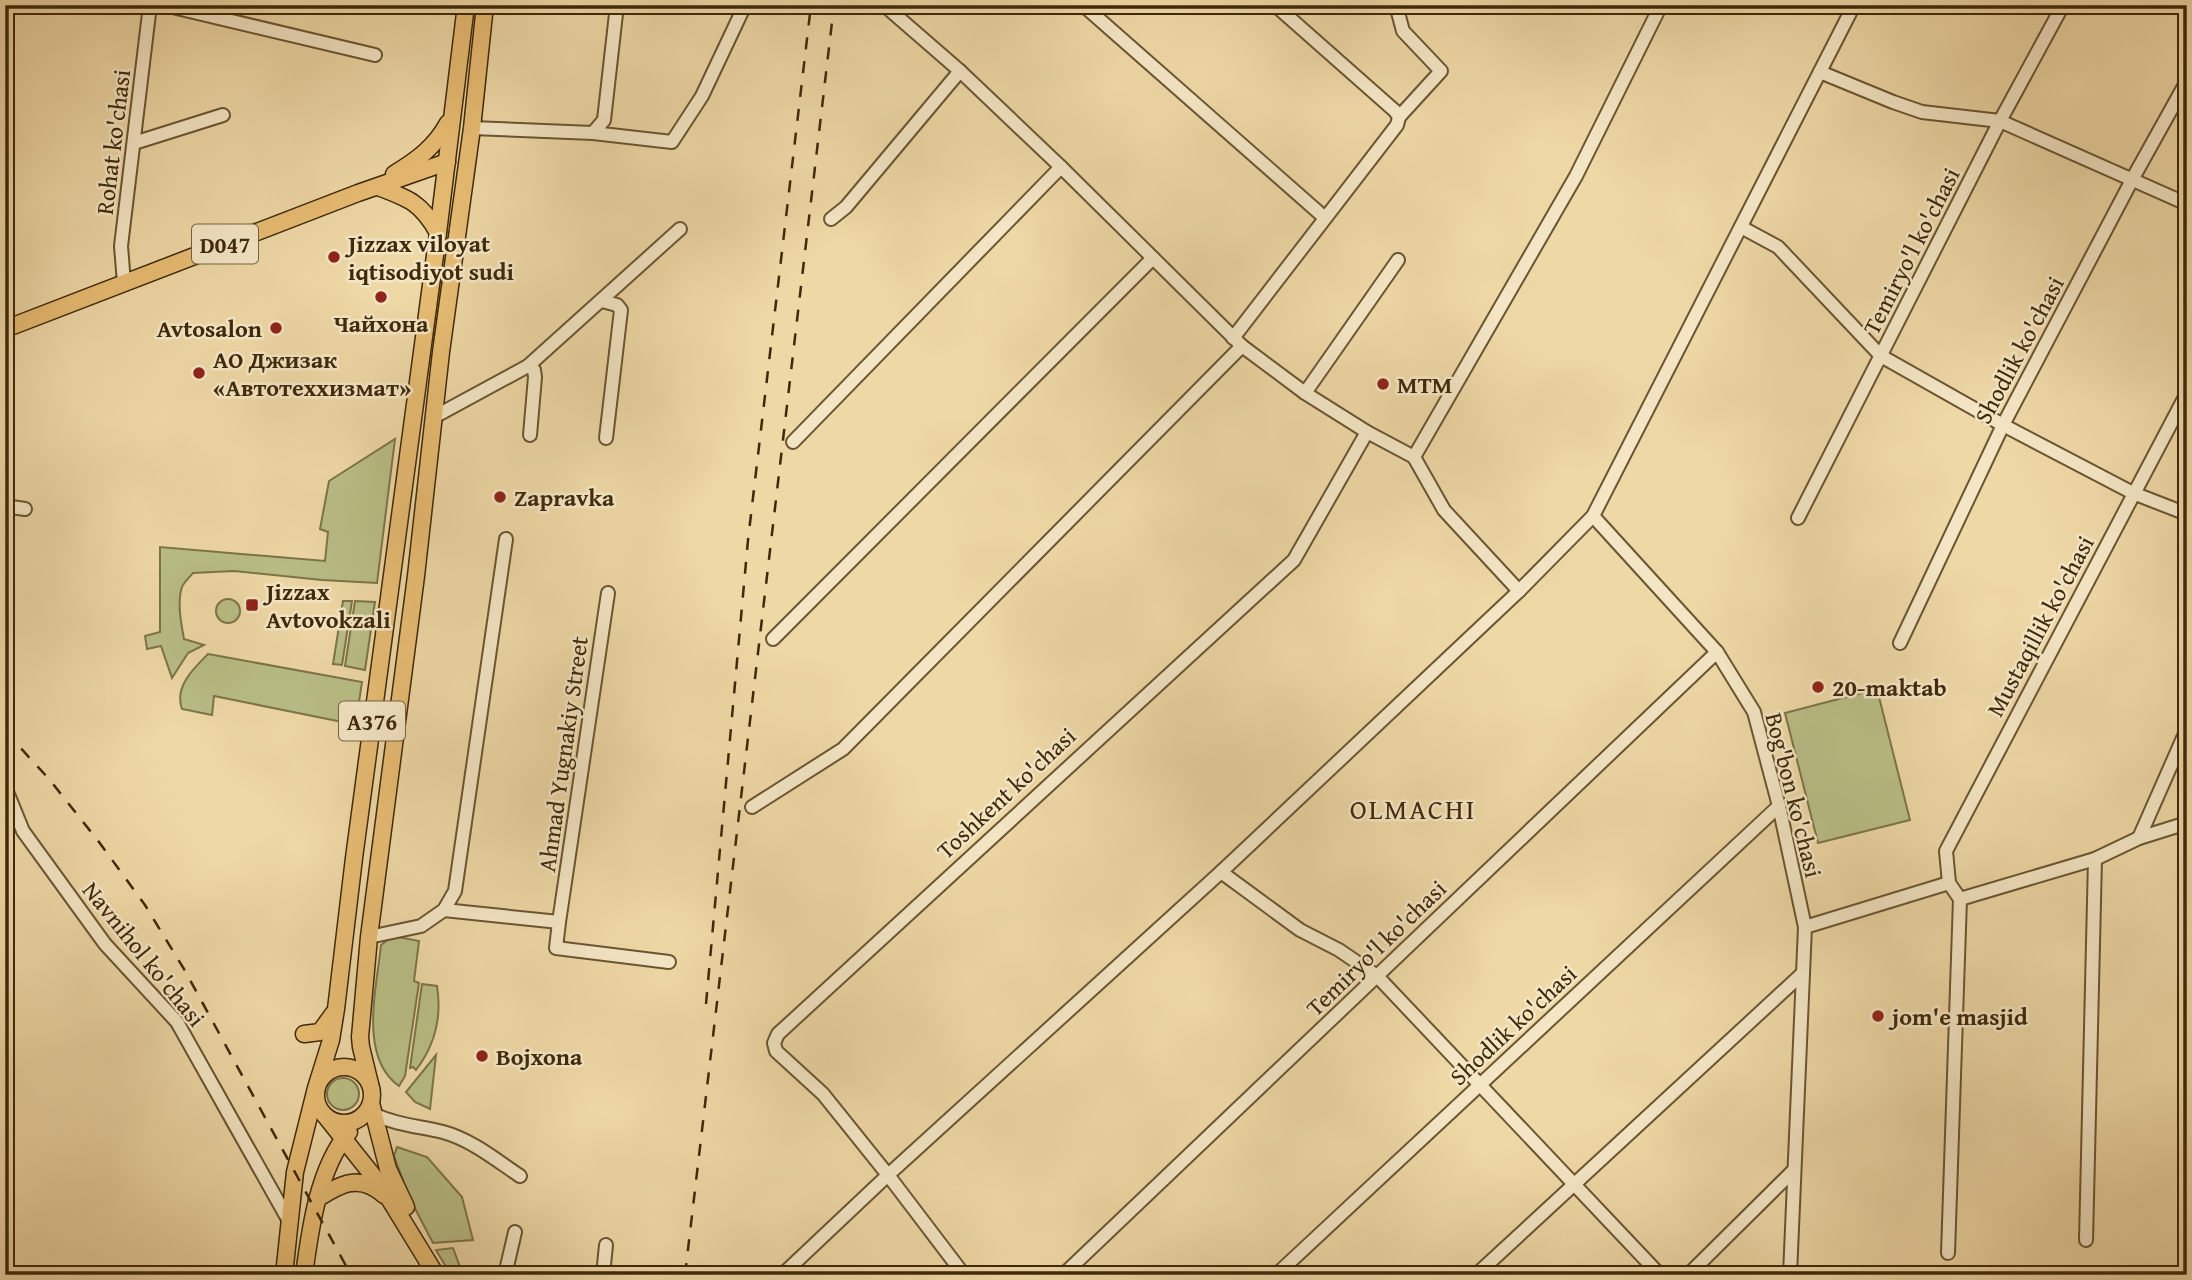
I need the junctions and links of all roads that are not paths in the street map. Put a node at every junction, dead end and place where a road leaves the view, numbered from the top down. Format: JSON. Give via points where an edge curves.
{"nodes":[{"id":1,"x":150,"y":5,"type":"edge"},
{"id":2,"x":164,"y":5,"type":"edge"},
{"id":3,"x":466,"y":5,"type":"edge"},
{"id":4,"x":485,"y":5,"type":"edge"},
{"id":5,"x":617,"y":5,"type":"edge"},
{"id":6,"x":745,"y":5,"type":"edge"},
{"id":7,"x":884,"y":5,"type":"edge"},
{"id":8,"x":1083,"y":5,"type":"edge"},
{"id":9,"x":1275,"y":5,"type":"edge"},
{"id":10,"x":1396,"y":5,"type":"edge"},
{"id":11,"x":1661,"y":5,"type":"edge"},
{"id":12,"x":1854,"y":5,"type":"edge"},
{"id":13,"x":2063,"y":5,"type":"edge"},
{"id":14,"x":375,"y":55,"type":"dead end"},
{"id":15,"x":960,"y":71,"type":"junction"},
{"id":16,"x":1820,"y":72,"type":"junction"},
{"id":17,"x":2187,"y":81,"type":"edge"},
{"id":18,"x":223,"y":115,"type":"dead end"},
{"id":19,"x":453,"y":115,"type":"junction"},
{"id":20,"x":1399,"y":117,"type":"junction"},
{"id":21,"x":2000,"y":121,"type":"junction"},
{"id":22,"x":472,"y":128,"type":"junction"},
{"id":23,"x":593,"y":133,"type":"junction"},
{"id":24,"x":134,"y":143,"type":"junction"},
{"id":25,"x":447,"y":162,"type":"junction"},
{"id":26,"x":1061,"y":167,"type":"junction"},
{"id":27,"x":2133,"y":178,"type":"junction"},
{"id":28,"x":373,"y":188,"type":"junction"},
{"id":29,"x":2187,"y":204,"type":"edge"},
{"id":30,"x":1325,"y":218,"type":"junction"},
{"id":31,"x":831,"y":219,"type":"dead end"},
{"id":32,"x":1741,"y":227,"type":"junction"},
{"id":33,"x":680,"y":229,"type":"dead end"},
{"id":34,"x":438,"y":233,"type":"junction"},
{"id":35,"x":1153,"y":258,"type":"junction"},
{"id":36,"x":1398,"y":260,"type":"dead end"},
{"id":37,"x":124,"y":283,"type":"junction"},
{"id":38,"x":602,"y":301,"type":"junction"},
{"id":39,"x":5,"y":329,"type":"edge"},
{"id":40,"x":1238,"y":342,"type":"junction"},
{"id":41,"x":1881,"y":356,"type":"junction"},
{"id":42,"x":528,"y":366,"type":"junction"},
{"id":43,"x":1306,"y":393,"type":"junction"},
{"id":44,"x":2187,"y":393,"type":"edge"},
{"id":45,"x":434,"y":417,"type":"junction"},
{"id":46,"x":2003,"y":425,"type":"junction"},
{"id":47,"x":1367,"y":432,"type":"junction"},
{"id":48,"x":530,"y":435,"type":"dead end"},
{"id":49,"x":606,"y":438,"type":"dead end"},
{"id":50,"x":793,"y":442,"type":"dead end"},
{"id":51,"x":1414,"y":457,"type":"junction"},
{"id":52,"x":2133,"y":493,"type":"junction"},
{"id":53,"x":5,"y":506,"type":"edge"},
{"id":54,"x":25,"y":509,"type":"dead end"},
{"id":55,"x":2187,"y":514,"type":"edge"},
{"id":56,"x":1593,"y":516,"type":"junction"},
{"id":57,"x":1798,"y":518,"type":"dead end"},
{"id":58,"x":506,"y":539,"type":"dead end"},
{"id":59,"x":1519,"y":591,"type":"junction"},
{"id":60,"x":608,"y":593,"type":"dead end"},
{"id":61,"x":773,"y":639,"type":"dead end"},
{"id":62,"x":1900,"y":643,"type":"dead end"},
{"id":63,"x":1717,"y":652,"type":"junction"},
{"id":64,"x":2187,"y":729,"type":"edge"},
{"id":65,"x":5,"y":787,"type":"edge"},
{"id":66,"x":1779,"y":806,"type":"junction"},
{"id":67,"x":752,"y":807,"type":"dead end"},
{"id":68,"x":2187,"y":823,"type":"edge"},
{"id":69,"x":2139,"y":838,"type":"junction"},
{"id":70,"x":2095,"y":859,"type":"junction"},
{"id":71,"x":1221,"y":872,"type":"junction"},
{"id":72,"x":1949,"y":883,"type":"junction"},
{"id":73,"x":1960,"y":899,"type":"junction"},
{"id":74,"x":444,"y":910,"type":"junction"},
{"id":75,"x":559,"y":922,"type":"junction"},
{"id":76,"x":1805,"y":927,"type":"junction"},
{"id":77,"x":369,"y":937,"type":"junction"},
{"id":78,"x":669,"y":962,"type":"dead end"},
{"id":79,"x":1803,"y":973,"type":"junction"},
{"id":80,"x":1377,"y":976,"type":"junction"},
{"id":81,"x":337,"y":1009,"type":"junction"},
{"id":82,"x":304,"y":1034,"type":"dead end"},
{"id":83,"x":370,"y":1084,"type":"junction"},
{"id":84,"x":1481,"y":1084,"type":"junction"},
{"id":85,"x":316,"y":1088,"type":"junction"},
{"id":86,"x":369,"y":1111,"type":"junction"},
{"id":87,"x":327,"y":1118,"type":"junction"},
{"id":88,"x":344,"y":1138,"type":"junction"},
{"id":89,"x":1794,"y":1170,"type":"junction"},
{"id":90,"x":888,"y":1175,"type":"junction"},
{"id":91,"x":520,"y":1176,"type":"dead end"},
{"id":92,"x":1574,"y":1183,"type":"junction"},
{"id":93,"x":317,"y":1199,"type":"junction"},
{"id":94,"x":392,"y":1202,"type":"junction"},
{"id":95,"x":289,"y":1222,"type":"junction"},
{"id":96,"x":515,"y":1232,"type":"dead end"},
{"id":97,"x":2085,"y":1240,"type":"dead end"},
{"id":98,"x":606,"y":1245,"type":"dead end"},
{"id":99,"x":1948,"y":1253,"type":"dead end"},
{"id":100,"x":284,"y":1275,"type":"edge"},
{"id":101,"x":304,"y":1275,"type":"edge"},
{"id":102,"x":436,"y":1275,"type":"edge"},
{"id":103,"x":447,"y":1275,"type":"edge"},
{"id":104,"x":505,"y":1275,"type":"edge"},
{"id":105,"x":603,"y":1275,"type":"edge"},
{"id":106,"x":782,"y":1275,"type":"edge"},
{"id":107,"x":964,"y":1275,"type":"edge"},
{"id":108,"x":1063,"y":1275,"type":"edge"},
{"id":109,"x":1276,"y":1275,"type":"edge"},
{"id":110,"x":1476,"y":1275,"type":"edge"},
{"id":111,"x":1660,"y":1275,"type":"edge"},
{"id":112,"x":1688,"y":1275,"type":"edge"},
{"id":113,"x":1790,"y":1275,"type":"edge"}],
"edges":[{"from":1,"to":24,"type":"street","name":"Rohat ko'chasi"},
{"from":2,"to":14,"type":"street"},
{"from":3,"to":19,"type":"main road","number":"A376"},
{"from":4,"to":22,"type":"main road"},
{"from":5,"to":23,"type":"street","via":[[604,120]]},
{"from":6,"to":23,"type":"street","via":[[702,96],[671,142]]},
{"from":7,"to":15,"type":"street"},
{"from":8,"to":30,"type":"street"},
{"from":9,"to":20,"type":"street"},
{"from":10,"to":20,"type":"street","via":[[1403,31],[1441,71]]},
{"from":11,"to":51,"type":"street","via":[[1576,176]]},
{"from":12,"to":16,"type":"street"},
{"from":13,"to":21,"type":"street","name":"Temiryo'l ko'chasi"},
{"from":15,"to":26,"type":"street"},
{"from":15,"to":31,"type":"street"},
{"from":16,"to":21,"type":"street","via":[[1922,112]]},
{"from":16,"to":32,"type":"street"},
{"from":17,"to":27,"type":"street","name":"Shodlik ko'chasi"},
{"from":18,"to":24,"type":"street"},
{"from":19,"to":25,"type":"main road","number":"A376"},
{"from":19,"to":28,"type":"main road","number":"D047","via":[[425,154]]},
{"from":20,"to":30,"type":"street"},
{"from":21,"to":27,"type":"street"},
{"from":21,"to":41,"type":"street","name":"Temiryo'l ko'chasi"},
{"from":22,"to":23,"type":"street"},
{"from":22,"to":45,"type":"main road"},
{"from":24,"to":37,"type":"street","name":"Rohat ko'chasi","via":[[121,246]]},
{"from":25,"to":28,"type":"main road","number":"D047"},
{"from":25,"to":34,"type":"main road","number":"A376"},
{"from":26,"to":35,"type":"street"},
{"from":26,"to":50,"type":"street"},
{"from":27,"to":29,"type":"street"},
{"from":27,"to":46,"type":"street","name":"Shodlik ko'chasi"},
{"from":28,"to":34,"type":"main road","via":[[419,205]]},
{"from":28,"to":37,"type":"main road","number":"D047"},
{"from":30,"to":40,"type":"street"},
{"from":32,"to":41,"type":"street","via":[[1778,247]]},
{"from":32,"to":56,"type":"street"},
{"from":33,"to":38,"type":"street"},
{"from":34,"to":81,"type":"main road","number":"A376"},
{"from":35,"to":40,"type":"street"},
{"from":35,"to":61,"type":"street"},
{"from":36,"to":43,"type":"street"},
{"from":37,"to":39,"type":"main road","number":"D047"},
{"from":38,"to":42,"type":"street"},
{"from":38,"to":49,"type":"street","via":[[621,310]]},
{"from":40,"to":43,"type":"street"},
{"from":40,"to":67,"type":"street","via":[[843,749]]},
{"from":41,"to":46,"type":"street"},
{"from":41,"to":57,"type":"street","name":"Temiryo'l ko'chasi"},
{"from":42,"to":45,"type":"street"},
{"from":42,"to":48,"type":"street","via":[[535,377]]},
{"from":43,"to":47,"type":"street"},
{"from":44,"to":52,"type":"street","name":"Mustaqillik ko'chasi"},
{"from":45,"to":77,"type":"main road"},
{"from":46,"to":52,"type":"street"},
{"from":46,"to":62,"type":"street","name":"Shodlik ko'chasi"},
{"from":47,"to":51,"type":"street"},
{"from":47,"to":90,"type":"street","name":"Toshkent ko'chasi","via":[[1294,560],[778,1034],[776,1051],[823,1094]]},
{"from":51,"to":59,"type":"street","via":[[1444,510]]},
{"from":52,"to":55,"type":"street"},
{"from":52,"to":72,"type":"street","name":"Mustaqillik ko'chasi","via":[[1947,851]]},
{"from":53,"to":54,"type":"street"},
{"from":56,"to":59,"type":"street"},
{"from":56,"to":63,"type":"street","name":"Bog'bon ko'chasi"},
{"from":58,"to":74,"type":"street","via":[[455,891]]},
{"from":59,"to":71,"type":"street"},
{"from":60,"to":75,"type":"street","name":"Ahmad Yugnakiy Street"},
{"from":63,"to":66,"type":"street","name":"Bog'bon ko'chasi","via":[[1754,712]]},
{"from":63,"to":80,"type":"street","name":"Temiryo'l ko'chasi"},
{"from":64,"to":69,"type":"street"},
{"from":65,"to":95,"type":"street","name":"Navnihol ko'chasi","via":[[23,831],[105,944],[177,1022]]},
{"from":66,"to":76,"type":"street","name":"Bog'bon ko'chasi"},
{"from":66,"to":84,"type":"street","name":"Shodlik ko'chasi"},
{"from":68,"to":69,"type":"street"},
{"from":69,"to":70,"type":"street"},
{"from":70,"to":73,"type":"street"},
{"from":70,"to":97,"type":"street"},
{"from":71,"to":80,"type":"street","via":[[1300,930]]},
{"from":71,"to":90,"type":"street"},
{"from":72,"to":73,"type":"street"},
{"from":72,"to":76,"type":"street"},
{"from":73,"to":99,"type":"street"},
{"from":74,"to":75,"type":"street"},
{"from":74,"to":77,"type":"street","via":[[421,926]]},
{"from":75,"to":78,"type":"street","via":[[556,948]]},
{"from":76,"to":79,"type":"street","name":"Bog'bon ko'chasi"},
{"from":77,"to":83,"type":"main road","via":[[360,1037]]},
{"from":79,"to":89,"type":"street","name":"Bog'bon ko'chasi"},
{"from":79,"to":92,"type":"street"},
{"from":80,"to":84,"type":"street"},
{"from":80,"to":108,"type":"street","name":"Temiryo'l ko'chasi"},
{"from":81,"to":82,"type":"main road","via":[[323,1030]]},
{"from":81,"to":85,"type":"main road","number":"A376"},
{"from":83,"to":85,"type":"main road","via":[[358,1070],[341,1066],[325,1073]]},
{"from":83,"to":86,"type":"main road"},
{"from":84,"to":92,"type":"street"},
{"from":84,"to":109,"type":"street","name":"Shodlik ko'chasi"},
{"from":85,"to":87,"type":"main road","via":[[316,1101]]},
{"from":85,"to":95,"type":"main road","via":[[295,1172]]},
{"from":86,"to":87,"type":"main road","via":[[342,1123]]},
{"from":86,"to":88,"type":"main road"},
{"from":86,"to":91,"type":"street","via":[[392,1123],[445,1133],[475,1146]]},
{"from":86,"to":103,"type":"main road","via":[[398,1192]]},
{"from":87,"to":88,"type":"main road"},
{"from":88,"to":93,"type":"main road"},
{"from":88,"to":94,"type":"main road"},
{"from":89,"to":112,"type":"street"},
{"from":89,"to":113,"type":"street","name":"Bog'bon ko'chasi"},
{"from":90,"to":106,"type":"street"},
{"from":90,"to":107,"type":"street"},
{"from":92,"to":110,"type":"street"},
{"from":92,"to":111,"type":"street"},
{"from":93,"to":94,"type":"main road","via":[[338,1185],[352,1183],[370,1186]]},
{"from":93,"to":101,"type":"main road"},
{"from":94,"to":102,"type":"main road"},
{"from":95,"to":100,"type":"main road"},
{"from":96,"to":104,"type":"street"},
{"from":98,"to":105,"type":"street"}]}
